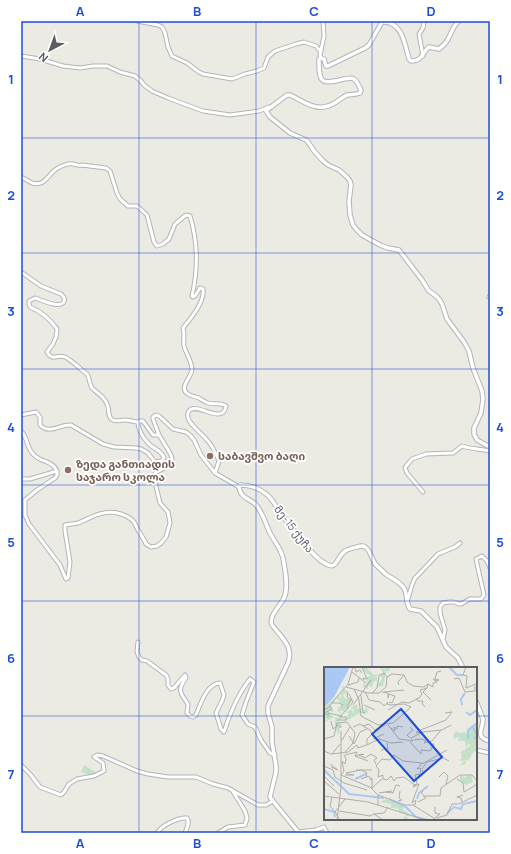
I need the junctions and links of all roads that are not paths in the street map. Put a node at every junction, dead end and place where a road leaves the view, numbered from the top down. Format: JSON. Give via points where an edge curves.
{"nodes":[{"id":1,"x":137,"y":21,"type":"edge"},
{"id":2,"x":323,"y":21,"type":"edge"},
{"id":3,"x":424,"y":21,"type":"edge"},
{"id":4,"x":459,"y":21,"type":"edge"},
{"id":5,"x":321,"y":52,"type":"junction"},
{"id":6,"x":21,"y":56,"type":"edge"},
{"id":7,"x":423,"y":56,"type":"junction"},
{"id":8,"x":321,"y":58,"type":"junction"},
{"id":9,"x":271,"y":107,"type":"junction"},
{"id":10,"x":21,"y":177,"type":"edge"},
{"id":11,"x":21,"y":272,"type":"edge"},
{"id":12,"x":490,"y":295,"type":"edge"},
{"id":13,"x":490,"y":298,"type":"edge"},
{"id":14,"x":21,"y":415,"type":"edge"},
{"id":15,"x":138,"y":422,"type":"junction"},
{"id":16,"x":21,"y":431,"type":"edge"},
{"id":17,"x":159,"y":435,"type":"junction"},
{"id":18,"x":490,"y":447,"type":"edge"},
{"id":19,"x":490,"y":451,"type":"edge"},
{"id":20,"x":57,"y":471,"type":"junction"},
{"id":21,"x":215,"y":473,"type":"junction"},
{"id":22,"x":21,"y":479,"type":"edge"},
{"id":23,"x":238,"y":487,"type":"junction"},
{"id":24,"x":423,"y":492,"type":"dead end"},
{"id":25,"x":460,"y":543,"type":"dead end"},
{"id":26,"x":490,"y":568,"type":"edge"},
{"id":27,"x":407,"y":603,"type":"junction"},
{"id":28,"x":442,"y":641,"type":"junction"},
{"id":29,"x":138,"y":642,"type":"dead end"},
{"id":30,"x":462,"y":667,"type":"edge"},
{"id":31,"x":477,"y":704,"type":"edge"},
{"id":32,"x":490,"y":741,"type":"edge"},
{"id":33,"x":477,"y":750,"type":"edge"},
{"id":34,"x":490,"y":753,"type":"edge"},
{"id":35,"x":275,"y":755,"type":"junction"},
{"id":36,"x":21,"y":765,"type":"edge"},
{"id":37,"x":232,"y":790,"type":"junction"},
{"id":38,"x":273,"y":801,"type":"junction"},
{"id":39,"x":299,"y":832,"type":"edge"},
{"id":40,"x":157,"y":833,"type":"edge"},
{"id":41,"x":185,"y":833,"type":"edge"},
{"id":42,"x":218,"y":833,"type":"edge"},
{"id":43,"x":327,"y":833,"type":"edge"}],
"edges":[{"from":1,"to":5,"type":"street","via":[[162,27],[172,56],[208,76],[232,79],[258,71],[264,68],[268,57],[275,51],[304,42],[316,46]]},
{"from":2,"to":5,"type":"street"},
{"from":3,"to":7,"type":"street","via":[[419,34]]},
{"from":4,"to":7,"type":"street","via":[[439,49],[429,47]]},
{"from":5,"to":8,"type":"street"},
{"from":6,"to":9,"type":"street","via":[[80,68],[106,66],[135,76],[152,91],[203,111],[230,115]]},
{"from":7,"to":8,"type":"street","via":[[411,61],[400,31],[393,24],[384,21],[366,48],[328,66]]},
{"from":8,"to":9,"type":"street","via":[[319,74],[322,82],[352,78],[361,90],[360,93],[348,95],[322,107],[287,95]]},
{"from":9,"to":18,"type":"street","via":[[266,111],[270,118],[290,133],[306,140],[328,165],[339,170],[350,181],[350,215],[357,230],[380,245],[399,250],[429,291],[439,299],[447,319],[464,342],[482,392],[481,413],[474,434],[477,440]]},
{"from":10,"to":21,"type":"street","via":[[39,184],[58,168],[71,164],[106,168],[110,171],[120,199],[128,206],[137,206],[147,215],[157,246],[169,239],[176,224],[184,216],[190,216],[196,248],[192,296],[195,296],[200,288],[204,291],[198,308],[183,328],[184,344],[192,368],[184,388],[188,394],[208,403],[226,406],[220,413],[210,414],[192,408],[187,415],[190,423],[213,448],[219,462]]},
{"from":11,"to":15,"type":"street","via":[[35,283],[64,297],[60,305],[35,298],[29,304],[46,316],[57,329],[53,344],[47,352],[50,356],[67,358],[87,374],[92,388],[107,403],[109,417],[112,420]]},
{"from":12,"to":13,"type":"street"},
{"from":14,"to":15,"type":"street","via":[[36,412],[40,417],[40,425],[47,429],[71,425],[103,444],[141,449],[155,462],[161,461],[164,458],[162,454],[143,437]]},
{"from":15,"to":17,"type":"street","via":[[143,421],[153,435]]},
{"from":16,"to":20,"type":"street","via":[[31,452],[37,458],[55,466]]},
{"from":17,"to":20,"type":"street","via":[[172,458],[172,462],[155,473],[154,478],[160,503],[168,512],[170,523],[166,537],[157,546],[151,547],[146,544],[134,522],[114,512],[65,525],[70,562],[66,579],[60,565],[32,529],[25,515],[25,500],[55,478]]},
{"from":17,"to":21,"type":"street","via":[[153,419],[156,415],[173,429],[191,436]]},
{"from":19,"to":24,"type":"street","via":[[462,446],[452,453],[426,454],[412,459],[405,468]]},
{"from":20,"to":22,"type":"street"},
{"from":21,"to":23,"type":"street"},
{"from":23,"to":27,"type":"street","name":"მე-15 ქუჩა","via":[[247,485],[267,494],[313,554],[330,566],[336,564],[348,549],[366,547],[374,563],[403,587]]},
{"from":23,"to":35,"type":"street","via":[[245,498],[256,504],[264,515],[284,563],[286,592],[271,622],[289,646],[290,652],[288,663],[268,706]]},
{"from":25,"to":27,"type":"street","via":[[438,554],[415,578]]},
{"from":26,"to":28,"type":"street","via":[[482,556],[476,559],[484,595],[481,599],[470,599],[461,604],[443,603],[440,607],[445,630]]},
{"from":27,"to":28,"type":"street","via":[[410,608],[421,611],[437,627]]},
{"from":28,"to":30,"type":"street","via":[[458,658]]},
{"from":29,"to":35,"type":"street","via":[[139,657],[166,675],[171,689],[185,675],[180,689],[188,704],[187,714],[190,716],[196,715],[211,687],[220,683],[224,695],[216,713],[224,732],[245,686],[250,679],[254,682],[242,715],[248,724],[255,727],[270,754]]},
{"from":31,"to":32,"type":"street","via":[[483,719],[481,736],[484,740]]},
{"from":33,"to":34,"type":"street"},
{"from":35,"to":38,"type":"street","via":[[276,772],[270,797]]},
{"from":36,"to":37,"type":"street","via":[[40,787],[61,795],[69,784],[77,779],[104,771],[103,763],[94,757],[97,755],[148,774],[196,777]]},
{"from":37,"to":38,"type":"street","via":[[258,805],[266,805]]},
{"from":37,"to":42,"type":"street","via":[[245,811],[245,825],[228,827]]},
{"from":38,"to":39,"type":"street"},
{"from":39,"to":43,"type":"street","via":[[324,827]]},
{"from":40,"to":41,"type":"street","via":[[183,817],[189,821]]}]}
